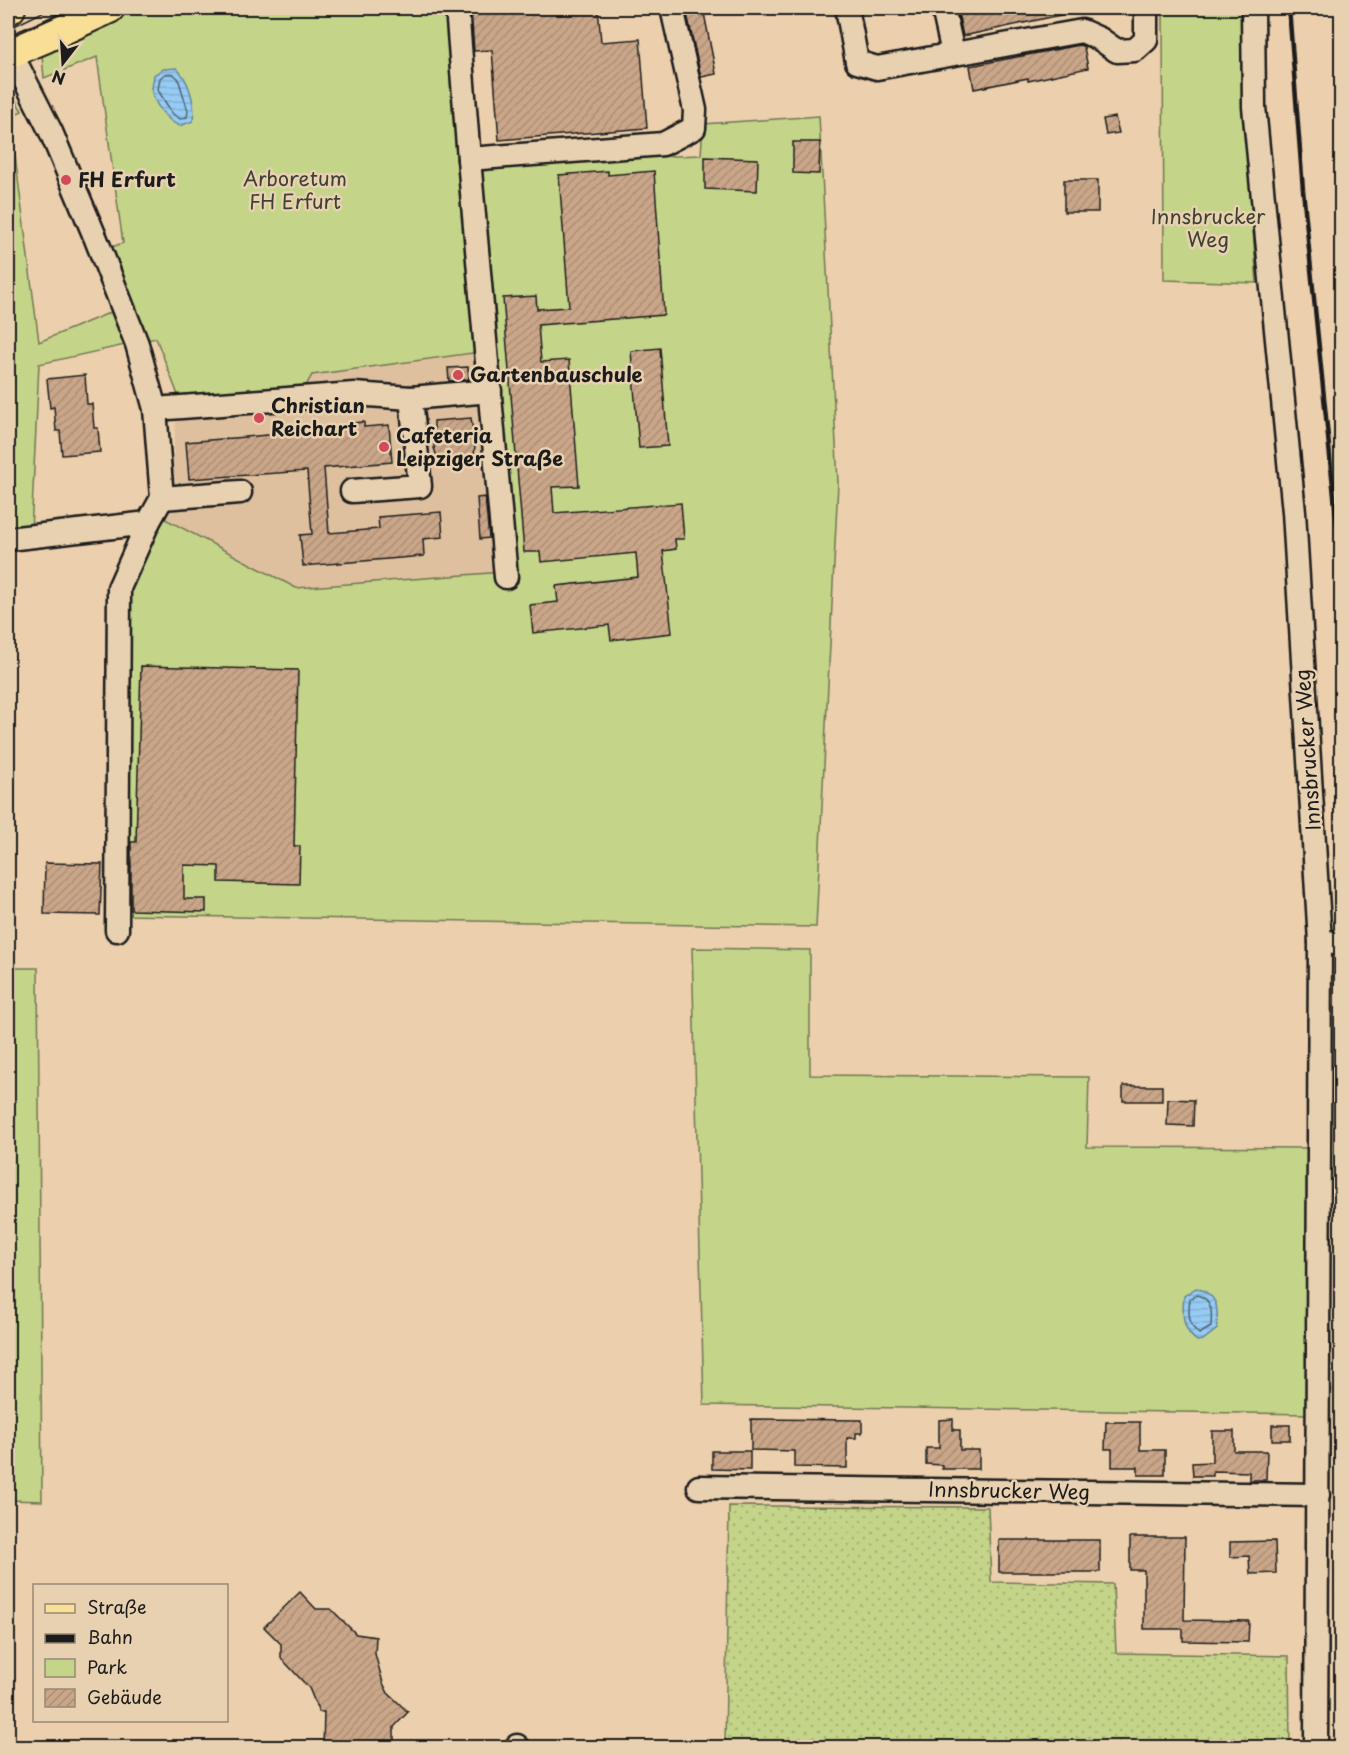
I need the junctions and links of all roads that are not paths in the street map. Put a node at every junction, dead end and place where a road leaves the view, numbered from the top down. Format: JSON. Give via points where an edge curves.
{"nodes":[{"id":1,"x":110,"y":8,"type":"edge"},
{"id":2,"x":457,"y":8,"type":"edge"},
{"id":3,"x":672,"y":8,"type":"edge"},
{"id":4,"x":846,"y":8,"type":"edge"},
{"id":5,"x":943,"y":8,"type":"edge"},
{"id":6,"x":1146,"y":8,"type":"edge"},
{"id":7,"x":1252,"y":8,"type":"edge"},
{"id":8,"x":8,"y":50,"type":"edge"},
{"id":9,"x":953,"y":53,"type":"junction"},
{"id":10,"x":469,"y":159,"type":"junction"},
{"id":11,"x":490,"y":391,"type":"junction"},
{"id":12,"x":411,"y":398,"type":"junction"},
{"id":13,"x":155,"y":409,"type":"junction"},
{"id":14,"x":352,"y":491,"type":"dead end"},
{"id":15,"x":240,"y":492,"type":"dead end"},
{"id":16,"x":162,"y":498,"type":"junction"},
{"id":17,"x":148,"y":523,"type":"junction"},
{"id":18,"x":8,"y":539,"type":"edge"},
{"id":19,"x":506,"y":577,"type":"dead end"},
{"id":20,"x":117,"y":930,"type":"dead end"},
{"id":21,"x":1331,"y":943,"type":"edge"},
{"id":22,"x":699,"y":1487,"type":"dead end"},
{"id":23,"x":1318,"y":1495,"type":"junction"},
{"id":24,"x":1316,"y":1748,"type":"edge"}],
"edges":[{"from":1,"to":8,"type":"main road"},
{"from":2,"to":10,"type":"street"},
{"from":3,"to":10,"type":"street","via":[[694,110],[694,128],[663,144]]},
{"from":4,"to":9,"type":"street","via":[[857,62],[878,68]]},
{"from":5,"to":9,"type":"street"},
{"from":6,"to":9,"type":"street","via":[[1146,40],[1135,50],[1117,51],[1082,31]]},
{"from":7,"to":21,"type":"street","name":"Innsbrucker Weg","via":[[1254,107]]},
{"from":8,"to":13,"type":"street","via":[[51,132],[96,239],[137,344]]},
{"from":10,"to":11,"type":"street"},
{"from":11,"to":12,"type":"street"},
{"from":11,"to":19,"type":"street"},
{"from":12,"to":13,"type":"street","via":[[354,394]]},
{"from":12,"to":14,"type":"street","via":[[420,486]]},
{"from":13,"to":16,"type":"street"},
{"from":15,"to":16,"type":"street"},
{"from":16,"to":17,"type":"street"},
{"from":17,"to":18,"type":"street"},
{"from":17,"to":20,"type":"street","via":[[119,588]]},
{"from":21,"to":23,"type":"street","name":"Innsbrucker Weg"},
{"from":22,"to":23,"type":"street","name":"Innsbrucker Weg"},
{"from":23,"to":24,"type":"street","name":"Innsbrucker Weg"}]}
